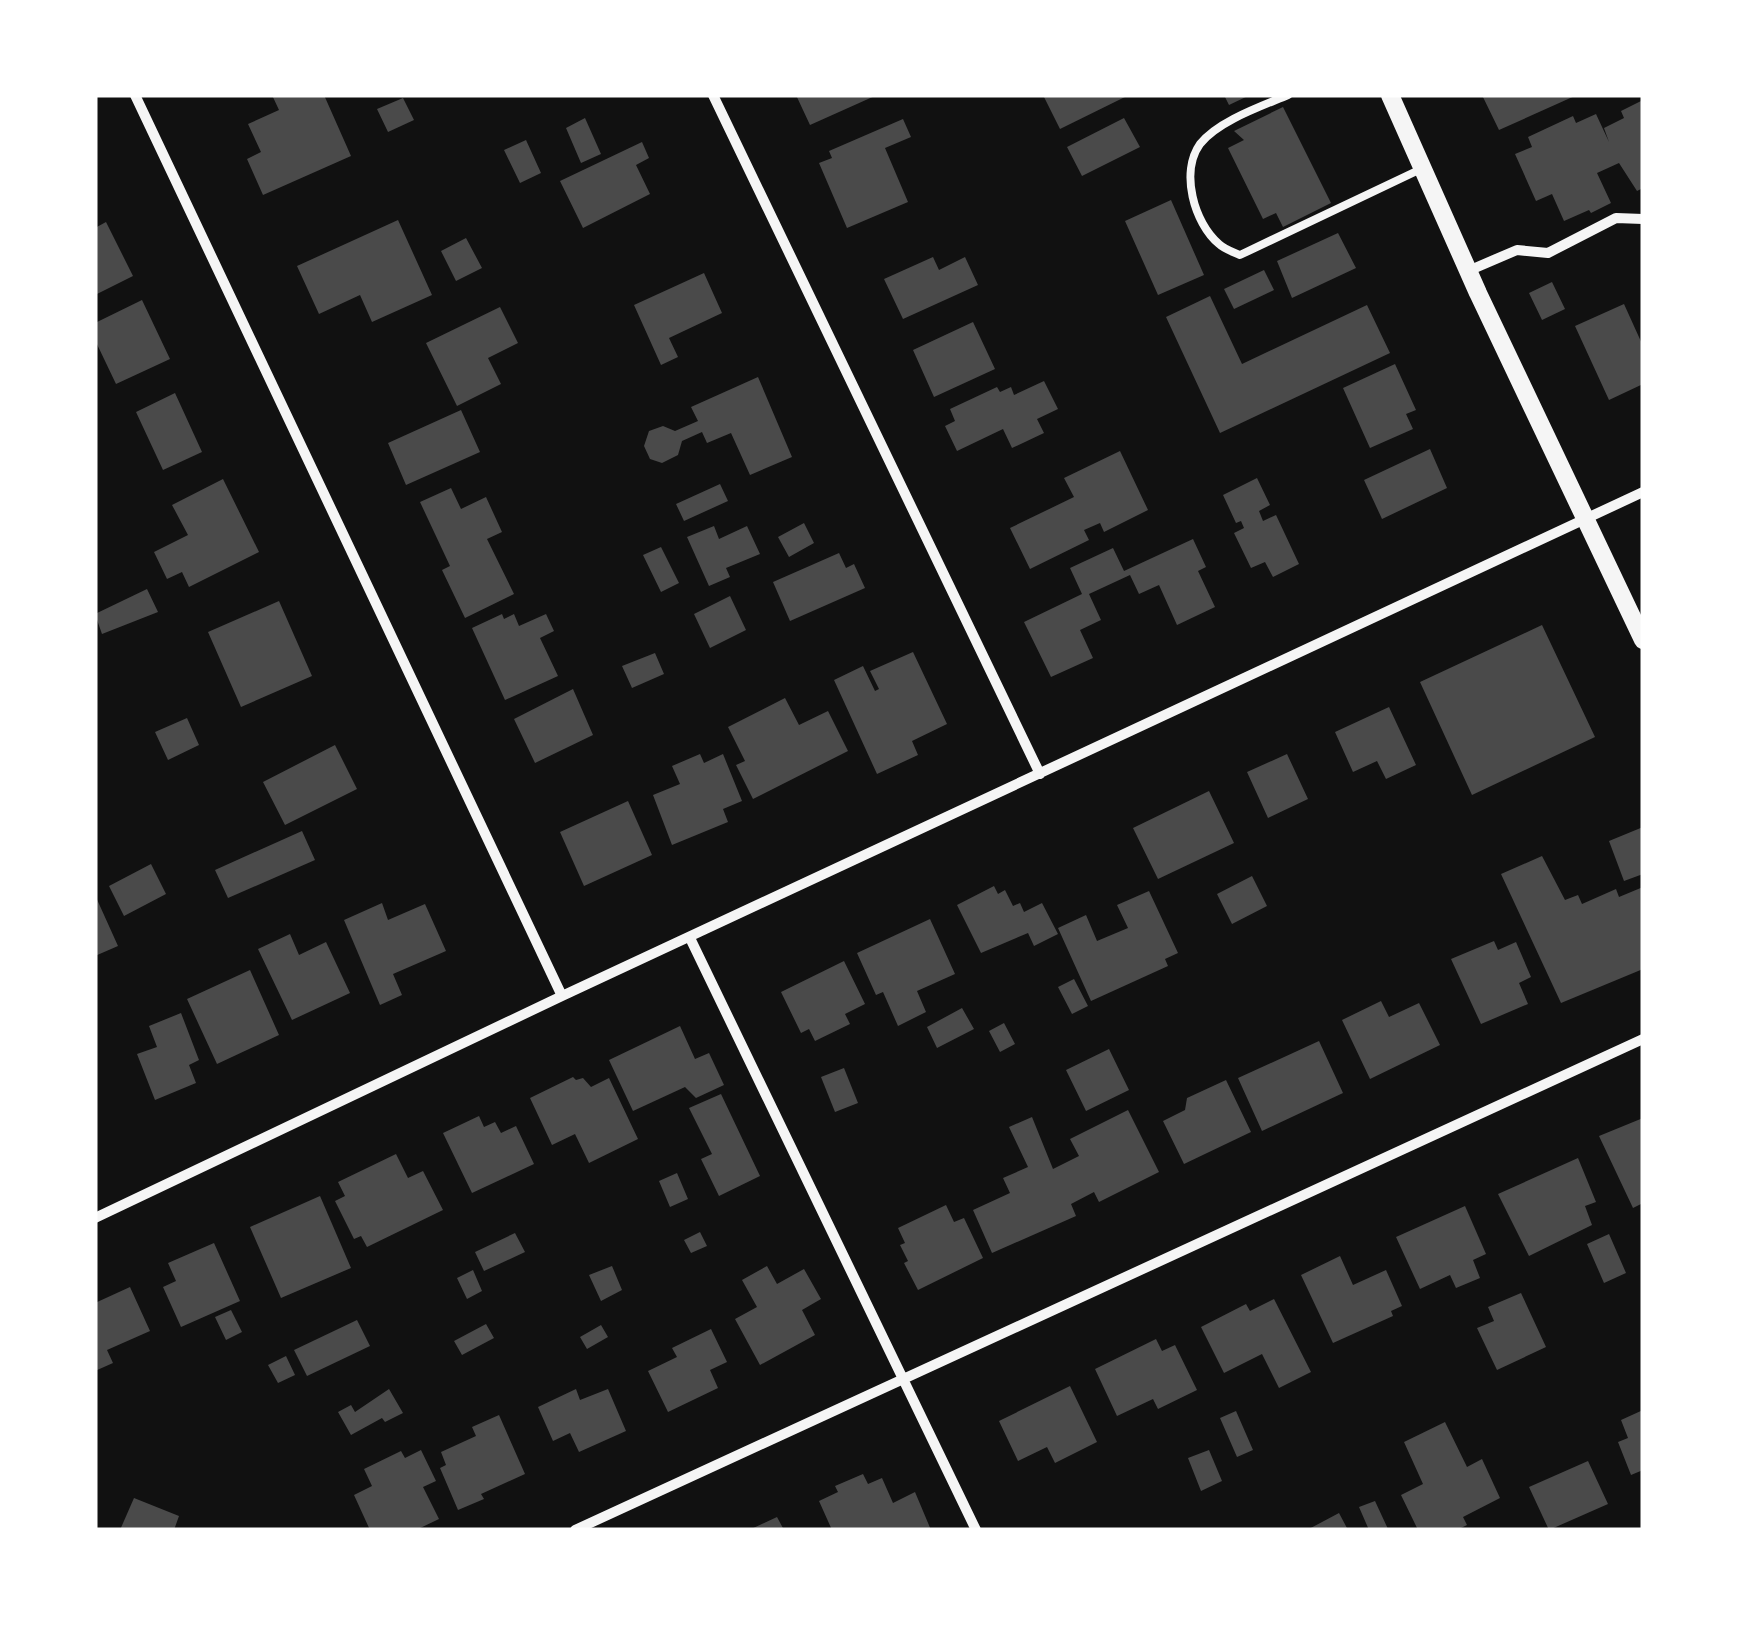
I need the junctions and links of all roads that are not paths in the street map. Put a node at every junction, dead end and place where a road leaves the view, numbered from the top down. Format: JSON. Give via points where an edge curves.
{"nodes":[{"id":1,"x":134,"y":95,"type":"edge"},
{"id":2,"x":713,"y":95,"type":"edge"},
{"id":3,"x":1288,"y":95,"type":"edge"},
{"id":4,"x":1390,"y":95,"type":"edge"},
{"id":5,"x":1423,"y":168,"type":"junction"},
{"id":6,"x":1643,"y":219,"type":"edge"},
{"id":7,"x":1468,"y":271,"type":"junction"},
{"id":8,"x":1643,"y":492,"type":"edge"},
{"id":9,"x":1587,"y":519,"type":"junction"},
{"id":10,"x":1643,"y":640,"type":"edge"},
{"id":11,"x":1040,"y":774,"type":"junction"},
{"id":12,"x":690,"y":938,"type":"junction"},
{"id":13,"x":562,"y":996,"type":"junction"},
{"id":14,"x":1643,"y":1039,"type":"edge"},
{"id":15,"x":95,"y":1217,"type":"edge"},
{"id":16,"x":903,"y":1378,"type":"junction"},
{"id":17,"x":576,"y":1530,"type":"edge"},
{"id":18,"x":976,"y":1530,"type":"edge"}],
"edges":[{"from":1,"to":13,"type":"street"},
{"from":2,"to":11,"type":"street"},
{"from":3,"to":5,"type":"lane","via":[[1239,116],[1201,144],[1190,167],[1195,208],[1220,246],[1240,254]]},
{"from":4,"to":5,"type":"street"},
{"from":5,"to":7,"type":"street"},
{"from":6,"to":7,"type":"street","via":[[1616,218],[1548,253],[1516,250]]},
{"from":7,"to":9,"type":"street"},
{"from":8,"to":9,"type":"street"},
{"from":9,"to":10,"type":"street"},
{"from":9,"to":11,"type":"street"},
{"from":11,"to":12,"type":"street"},
{"from":12,"to":13,"type":"street"},
{"from":12,"to":16,"type":"street"},
{"from":13,"to":15,"type":"street"},
{"from":14,"to":16,"type":"street"},
{"from":16,"to":17,"type":"street"},
{"from":16,"to":18,"type":"street"}]}
